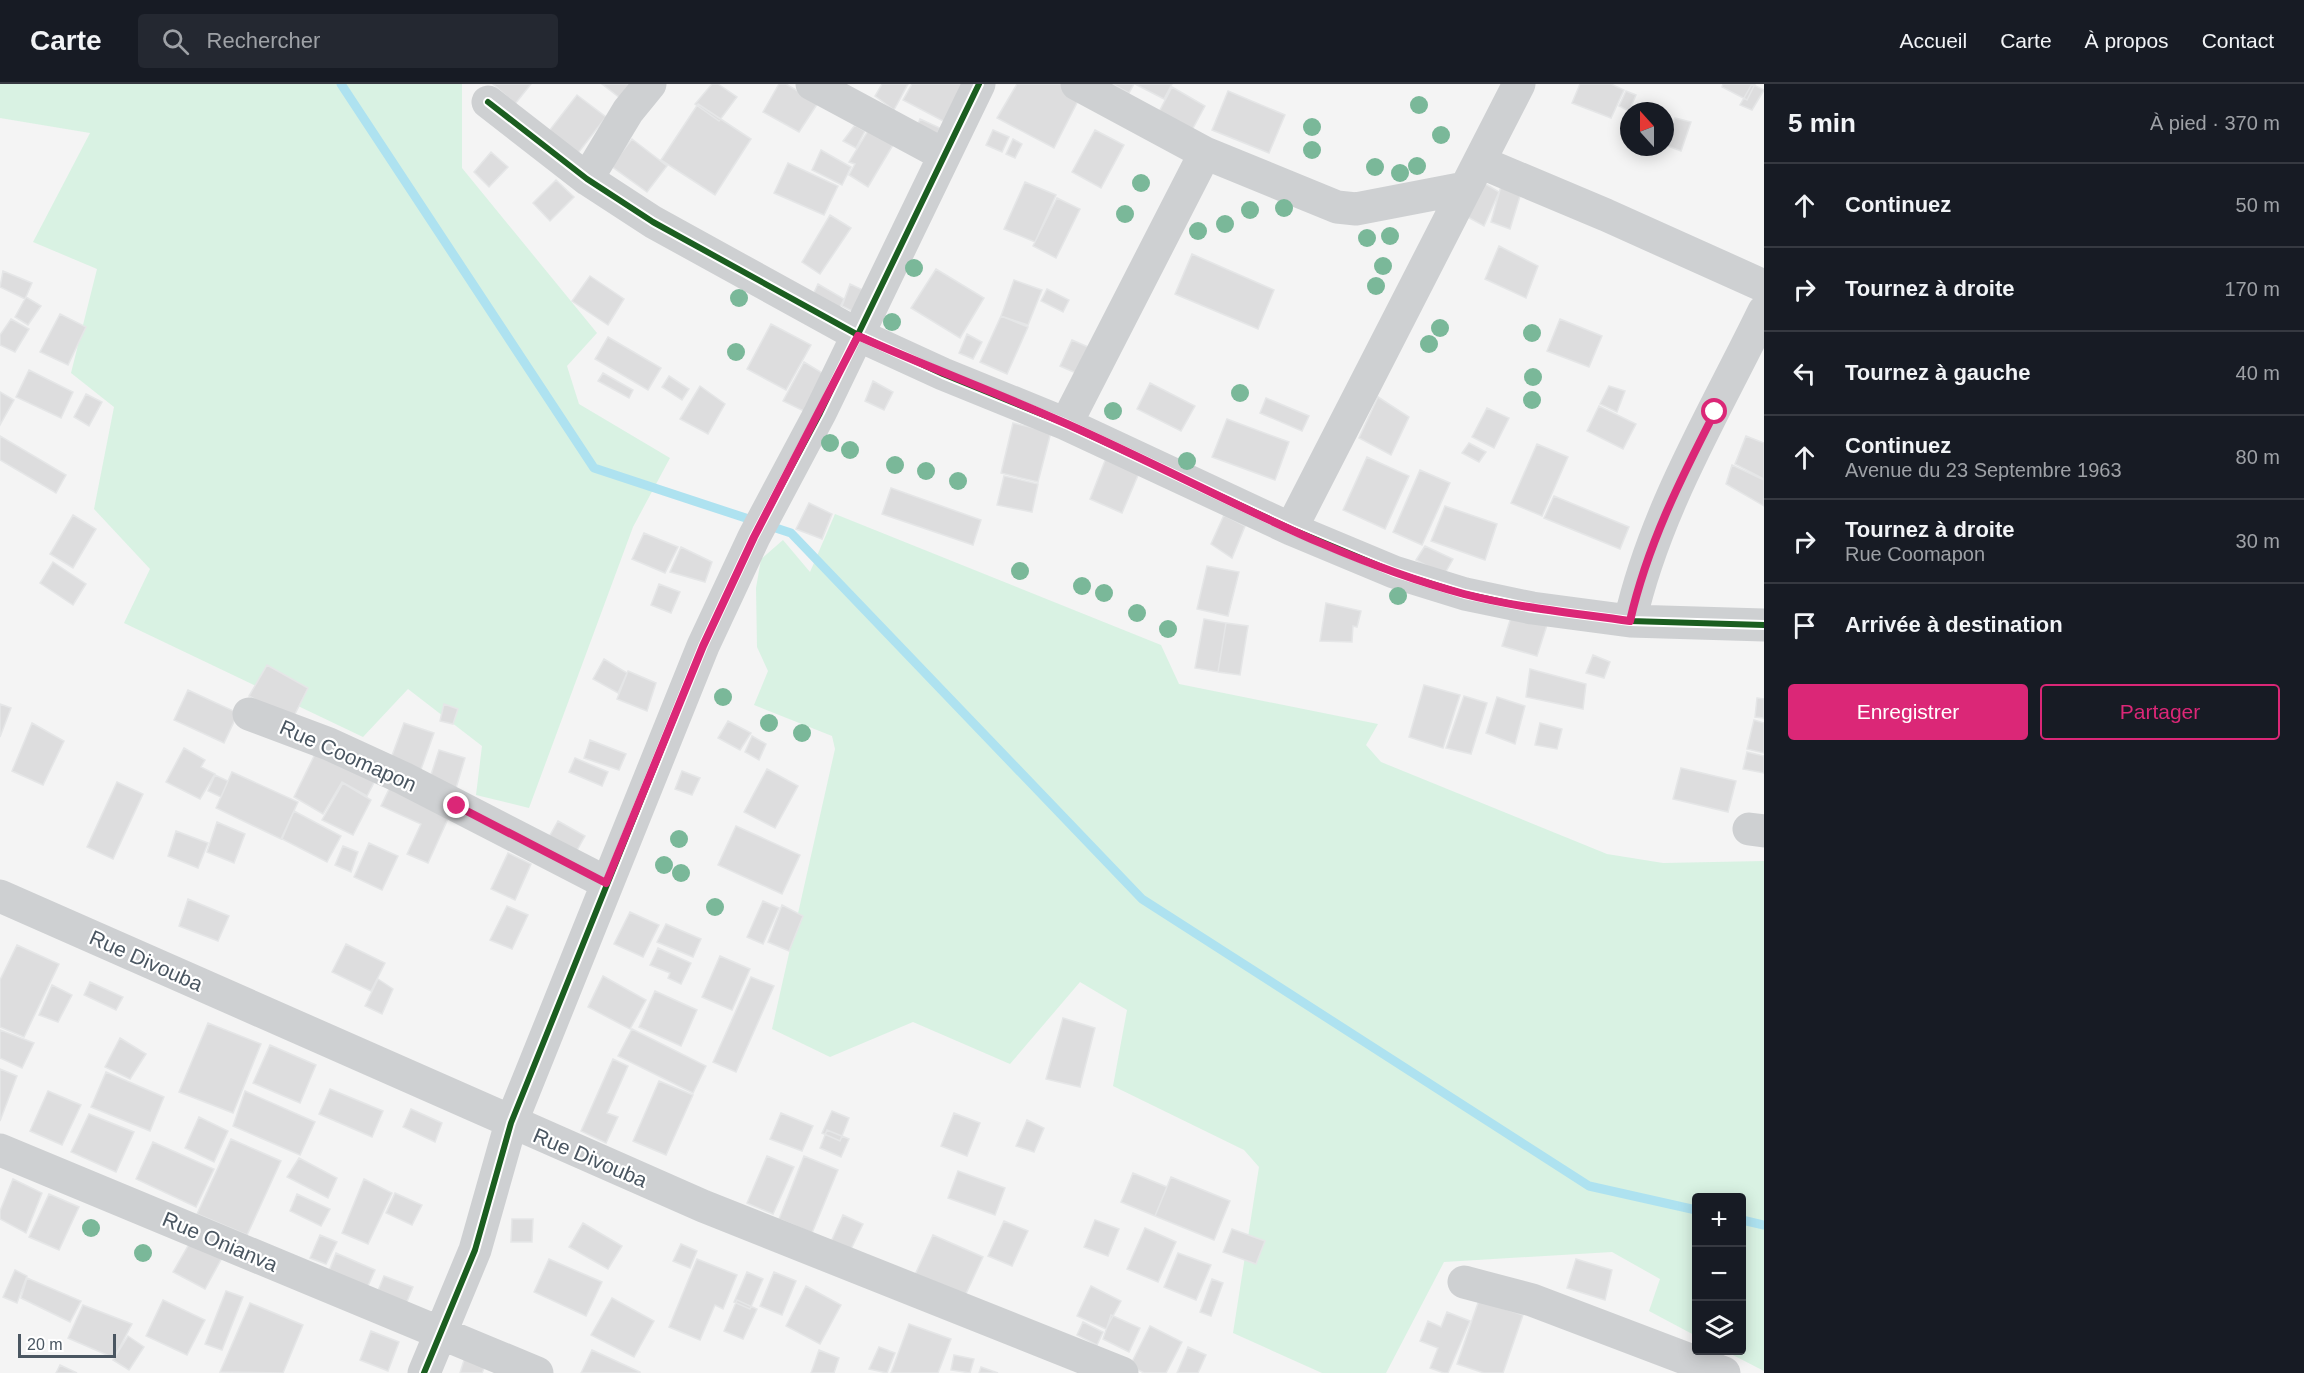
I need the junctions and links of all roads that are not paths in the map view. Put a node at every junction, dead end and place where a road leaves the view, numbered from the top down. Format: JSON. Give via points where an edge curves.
{"nodes":[{"id":1,"x":650,"y":84,"type":"edge"},
{"id":2,"x":812,"y":84,"type":"edge"},
{"id":3,"x":979,"y":84,"type":"edge"},
{"id":4,"x":1077,"y":84,"type":"edge"},
{"id":5,"x":1519,"y":84,"type":"edge"},
{"id":6,"x":488,"y":102,"type":"dead end"},
{"id":7,"x":1205,"y":153,"type":"junction"},
{"id":8,"x":944,"y":155,"type":"junction"},
{"id":9,"x":1472,"y":175,"type":"junction"},
{"id":10,"x":587,"y":179,"type":"junction"},
{"id":11,"x":1764,"y":286,"type":"edge"},
{"id":12,"x":1764,"y":311,"type":"edge"},
{"id":13,"x":858,"y":336,"type":"junction"},
{"id":14,"x":1066,"y":424,"type":"junction"},
{"id":15,"x":1291,"y":529,"type":"junction"},
{"id":16,"x":1630,"y":621,"type":"junction"},
{"id":17,"x":1764,"y":625,"type":"edge"},
{"id":18,"x":249,"y":714,"type":"dead end"},
{"id":19,"x":606,"y":883,"type":"junction"},
{"id":20,"x":0,"y":896,"type":"edge"},
{"id":21,"x":511,"y":1123,"type":"junction"},
{"id":22,"x":0,"y":1150,"type":"edge"},
{"id":23,"x":1464,"y":1282,"type":"dead end"},
{"id":24,"x":439,"y":1334,"type":"junction"},
{"id":25,"x":424,"y":1373,"type":"edge"},
{"id":26,"x":537,"y":1373,"type":"edge"},
{"id":27,"x":1122,"y":1373,"type":"edge"},
{"id":28,"x":1724,"y":1373,"type":"edge"}],
"edges":[{"from":1,"to":10,"type":"street","via":[[628,111]]},
{"from":2,"to":8,"type":"street"},
{"from":3,"to":8,"type":"street"},
{"from":4,"to":7,"type":"street"},
{"from":5,"to":9,"type":"street"},
{"from":6,"to":10,"type":"street"},
{"from":7,"to":9,"type":"street","via":[[1346,208],[1386,205]]},
{"from":7,"to":14,"type":"street"},
{"from":8,"to":13,"type":"street"},
{"from":9,"to":11,"type":"street"},
{"from":9,"to":15,"type":"street"},
{"from":10,"to":13,"type":"street","via":[[653,222]]},
{"from":12,"to":16,"type":"street","via":[[1677,484],[1651,546]]},
{"from":13,"to":14,"type":"street"},
{"from":13,"to":19,"type":"street","via":[[703,646]]},
{"from":14,"to":15,"type":"street"},
{"from":15,"to":16,"type":"street","via":[[1394,572],[1465,594]]},
{"from":16,"to":17,"type":"street"},
{"from":18,"to":19,"type":"street","name":"Rue Coomapon","via":[[403,778]]},
{"from":19,"to":21,"type":"street"},
{"from":20,"to":21,"type":"street","name":"Rue Divouba"},
{"from":21,"to":24,"type":"street","via":[[475,1250]]},
{"from":21,"to":27,"type":"street","name":"Rue Divouba","via":[[703,1206]]},
{"from":22,"to":24,"type":"street","name":"Rue Onianva"},
{"from":23,"to":28,"type":"street","via":[[1553,1307]]},
{"from":24,"to":25,"type":"street"},
{"from":24,"to":26,"type":"street","name":"Rue Onianva"}]}
